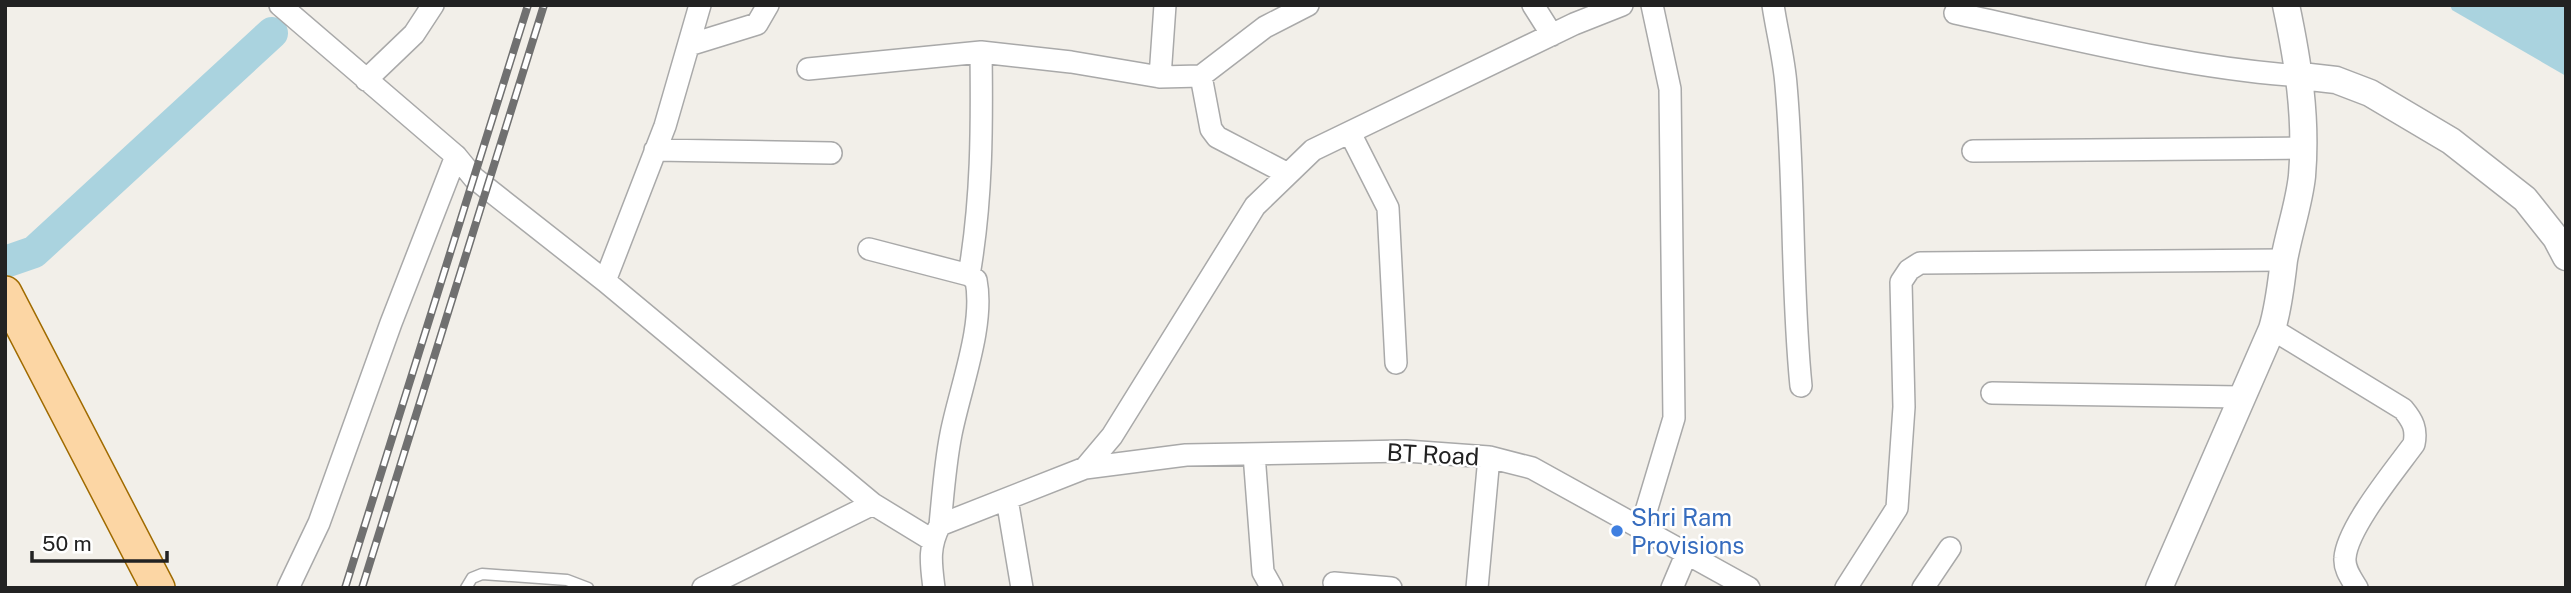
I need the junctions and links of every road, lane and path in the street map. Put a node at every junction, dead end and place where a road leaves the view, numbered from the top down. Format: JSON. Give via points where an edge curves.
{"nodes":[{"id":1,"x":280,"y":5,"type":"edge"},
{"id":2,"x":433,"y":5,"type":"edge"},
{"id":3,"x":701,"y":5,"type":"edge"},
{"id":4,"x":768,"y":5,"type":"edge"},
{"id":5,"x":1165,"y":5,"type":"edge"},
{"id":6,"x":1308,"y":5,"type":"edge"},
{"id":7,"x":1533,"y":5,"type":"edge"},
{"id":8,"x":1622,"y":5,"type":"edge"},
{"id":9,"x":1652,"y":5,"type":"edge"},
{"id":10,"x":1773,"y":5,"type":"edge"},
{"id":11,"x":2286,"y":5,"type":"edge"},
{"id":12,"x":1955,"y":13,"type":"dead end"},
{"id":13,"x":1552,"y":35,"type":"junction"},
{"id":14,"x":689,"y":45,"type":"junction"},
{"id":15,"x":981,"y":52,"type":"junction"},
{"id":16,"x":808,"y":69,"type":"dead end"},
{"id":17,"x":1200,"y":76,"type":"junction"},
{"id":18,"x":2301,"y":76,"type":"junction"},
{"id":19,"x":1160,"y":77,"type":"junction"},
{"id":20,"x":366,"y":80,"type":"junction"},
{"id":21,"x":1350,"y":133,"type":"junction"},
{"id":22,"x":2303,"y":148,"type":"junction"},
{"id":23,"x":655,"y":150,"type":"junction"},
{"id":24,"x":1973,"y":151,"type":"dead end"},
{"id":25,"x":831,"y":153,"type":"dead end"},
{"id":26,"x":457,"y":156,"type":"junction"},
{"id":27,"x":1288,"y":174,"type":"junction"},
{"id":28,"x":869,"y":249,"type":"dead end"},
{"id":29,"x":2566,"y":257,"type":"edge"},
{"id":30,"x":2284,"y":260,"type":"junction"},
{"id":31,"x":969,"y":275,"type":"junction"},
{"id":32,"x":605,"y":281,"type":"junction"},
{"id":33,"x":5,"y":293,"type":"edge"},
{"id":34,"x":2272,"y":329,"type":"junction"},
{"id":35,"x":1396,"y":363,"type":"dead end"},
{"id":36,"x":1801,"y":386,"type":"dead end"},
{"id":37,"x":1992,"y":393,"type":"dead end"},
{"id":38,"x":2240,"y":397,"type":"junction"},
{"id":39,"x":1254,"y":454,"type":"junction"},
{"id":40,"x":1489,"y":457,"type":"junction"},
{"id":41,"x":1085,"y":468,"type":"junction"},
{"id":42,"x":1007,"y":499,"type":"junction"},
{"id":43,"x":873,"y":504,"type":"junction"},
{"id":44,"x":1641,"y":528,"type":"junction"},
{"id":45,"x":936,"y":532,"type":"junction"},
{"id":46,"x":1950,"y":548,"type":"dead end"},
{"id":47,"x":1686,"y":555,"type":"junction"},
{"id":48,"x":1334,"y":583,"type":"dead end"},
{"id":49,"x":158,"y":588,"type":"edge"},
{"id":50,"x":288,"y":588,"type":"edge"},
{"id":51,"x":466,"y":588,"type":"edge"},
{"id":52,"x":588,"y":588,"type":"edge"},
{"id":53,"x":703,"y":588,"type":"edge"},
{"id":54,"x":934,"y":588,"type":"edge"},
{"id":55,"x":1022,"y":588,"type":"edge"},
{"id":56,"x":1272,"y":588,"type":"edge"},
{"id":57,"x":1391,"y":588,"type":"edge"},
{"id":58,"x":1477,"y":588,"type":"edge"},
{"id":59,"x":1672,"y":588,"type":"edge"},
{"id":60,"x":1749,"y":588,"type":"edge"},
{"id":61,"x":1846,"y":588,"type":"edge"},
{"id":62,"x":1923,"y":588,"type":"edge"},
{"id":63,"x":2160,"y":588,"type":"edge"},
{"id":64,"x":2357,"y":588,"type":"edge"}],
"edges":[{"from":1,"to":20,"type":"street"},
{"from":2,"to":20,"type":"street","via":[[414,34]]},
{"from":3,"to":14,"type":"street"},
{"from":4,"to":14,"type":"street","via":[[757,24]]},
{"from":5,"to":19,"type":"street"},
{"from":6,"to":17,"type":"street","via":[[1265,27]]},
{"from":7,"to":13,"type":"street"},
{"from":8,"to":13,"type":"street"},
{"from":9,"to":44,"type":"street","via":[[1670,89],[1674,418]]},
{"from":10,"to":36,"type":"street","via":[[1786,83],[1793,310]]},
{"from":11,"to":18,"type":"street"},
{"from":12,"to":18,"type":"street","via":[[2136,53]]},
{"from":13,"to":21,"type":"street"},
{"from":14,"to":23,"type":"street"},
{"from":15,"to":16,"type":"street"},
{"from":15,"to":19,"type":"street"},
{"from":15,"to":31,"type":"street","via":[[982,163]]},
{"from":17,"to":19,"type":"street"},
{"from":17,"to":27,"type":"street","via":[[1211,129],[1217,137]]},
{"from":18,"to":22,"type":"street"},
{"from":18,"to":29,"type":"street","via":[[2336,80],[2370,93],[2451,141],[2525,199]]},
{"from":20,"to":26,"type":"street"},
{"from":21,"to":27,"type":"street","via":[[1313,150]]},
{"from":21,"to":35,"type":"street","via":[[1388,208]]},
{"from":22,"to":24,"type":"street"},
{"from":22,"to":30,"type":"street"},
{"from":23,"to":25,"type":"street"},
{"from":23,"to":32,"type":"street"},
{"from":26,"to":32,"type":"street","via":[[474,178]]},
{"from":26,"to":50,"type":"street","via":[[319,523]]},
{"from":27,"to":41,"type":"street","via":[[1255,206],[1112,436]]},
{"from":28,"to":31,"type":"street"},
{"from":30,"to":34,"type":"street"},
{"from":30,"to":61,"type":"street","via":[[1920,262],[1909,270],[1901,282],[1904,407],[1897,508]]},
{"from":31,"to":45,"type":"street","via":[[976,280],[979,294],[977,317],[950,437]]},
{"from":32,"to":43,"type":"street"},
{"from":33,"to":49,"type":"main road"},
{"from":34,"to":38,"type":"street"},
{"from":34,"to":64,"type":"street","via":[[2403,409],[2416,432],[2414,444],[2367,509],[2345,555],[2345,568]]},
{"from":37,"to":38,"type":"street"},
{"from":38,"to":63,"type":"street"},
{"from":39,"to":40,"type":"street","name":"BT Road","via":[[1406,451]]},
{"from":39,"to":41,"type":"street","name":"BT Road","via":[[1186,455]]},
{"from":39,"to":56,"type":"street","via":[[1263,572]]},
{"from":40,"to":44,"type":"street","name":"BT Road","via":[[1532,468]]},
{"from":40,"to":58,"type":"street"},
{"from":41,"to":42,"type":"street"},
{"from":42,"to":45,"type":"street"},
{"from":42,"to":55,"type":"street"},
{"from":43,"to":45,"type":"street"},
{"from":43,"to":53,"type":"street"},
{"from":44,"to":47,"type":"street","name":"BT Road"},
{"from":45,"to":54,"type":"street","via":[[930,556]]},
{"from":46,"to":62,"type":"street"},
{"from":47,"to":59,"type":"street"},
{"from":47,"to":60,"type":"street","name":"BT Road"},
{"from":48,"to":57,"type":"street"},
{"from":51,"to":52,"type":"lane","via":[[472,578],[482,574],[555,578]]}]}
